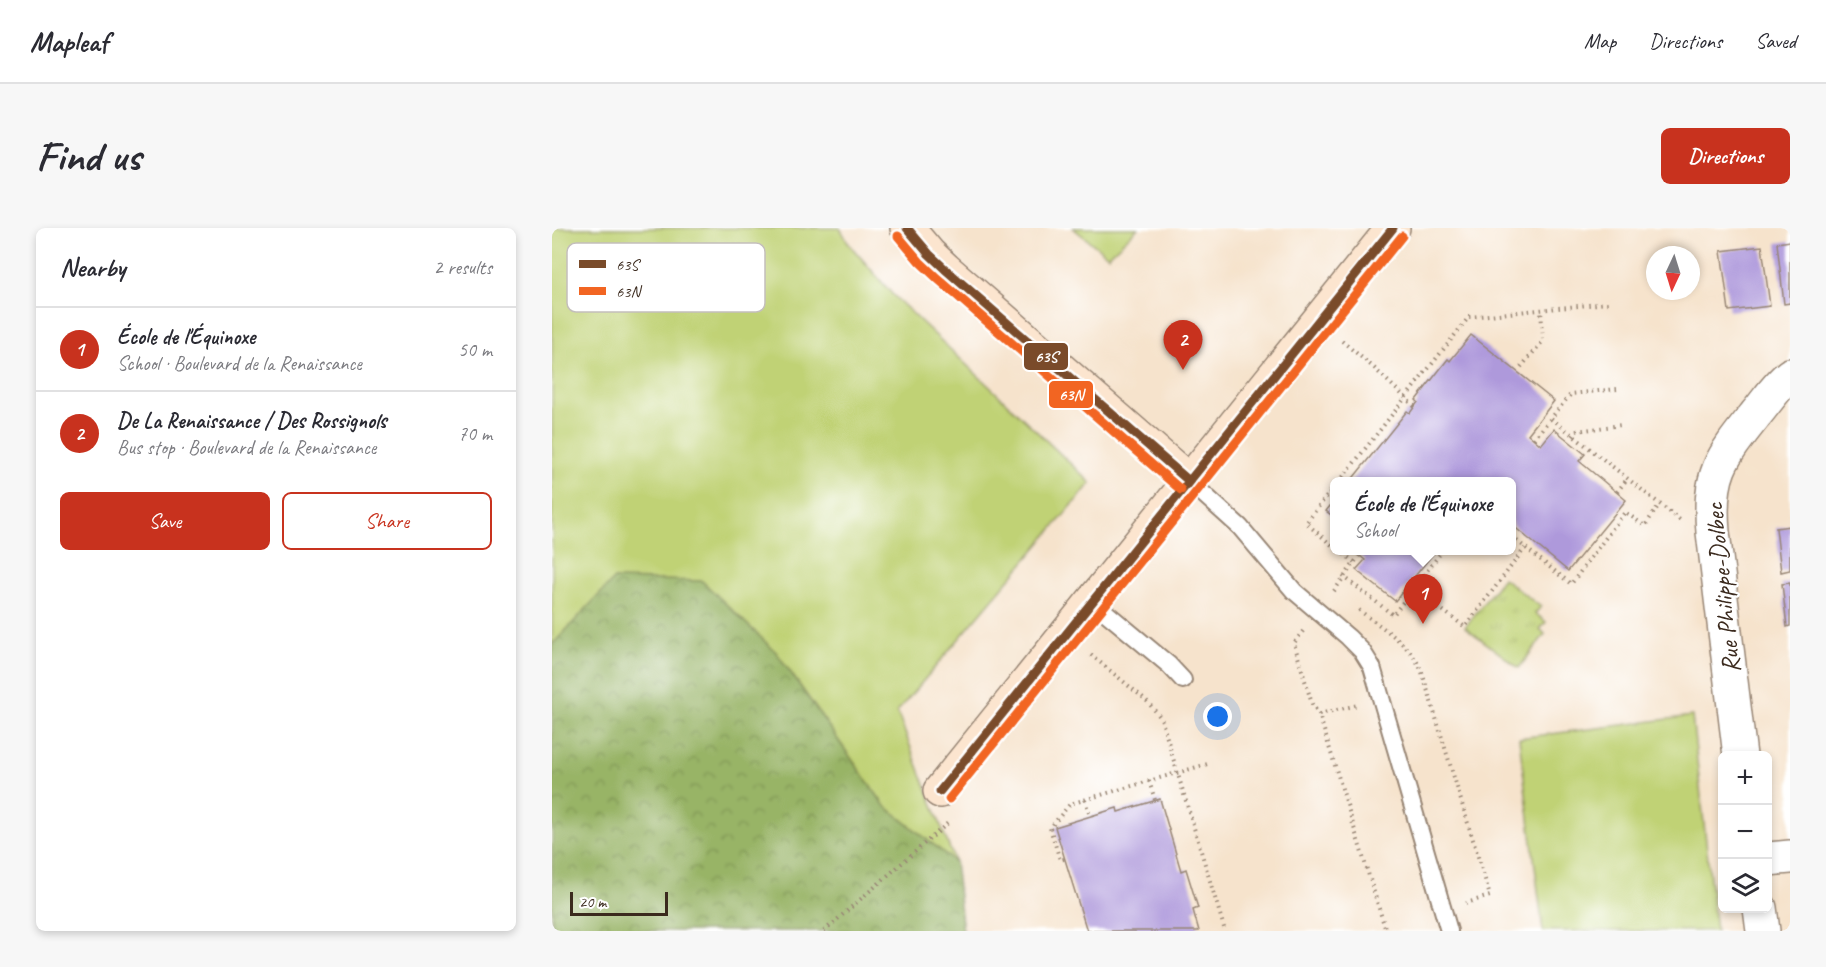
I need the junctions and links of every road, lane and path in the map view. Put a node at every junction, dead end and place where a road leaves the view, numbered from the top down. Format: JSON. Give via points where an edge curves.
{"nodes":[{"id":1,"x":907,"y":228,"type":"edge"},
{"id":2,"x":1393,"y":228,"type":"edge"},
{"id":3,"x":1608,"y":303,"type":"dead end"},
{"id":4,"x":1541,"y":310,"type":"junction"},
{"id":5,"x":1341,"y":341,"type":"dead end"},
{"id":6,"x":1521,"y":367,"type":"dead end"},
{"id":7,"x":1790,"y":375,"type":"edge"},
{"id":8,"x":1617,"y":389,"type":"dead end"},
{"id":9,"x":1405,"y":398,"type":"junction"},
{"id":10,"x":1415,"y":407,"type":"dead end"},
{"id":11,"x":1551,"y":418,"type":"junction"},
{"id":12,"x":1621,"y":425,"type":"dead end"},
{"id":13,"x":1573,"y":436,"type":"junction"},
{"id":14,"x":1534,"y":440,"type":"dead end"},
{"id":15,"x":1343,"y":477,"type":"edge"},
{"id":16,"x":1627,"y":479,"type":"junction"},
{"id":17,"x":1189,"y":481,"type":"junction"},
{"id":18,"x":1617,"y":492,"type":"dead end"},
{"id":19,"x":1330,"y":493,"type":"edge"},
{"id":20,"x":1659,"y":505,"type":"junction"},
{"id":21,"x":1688,"y":525,"type":"dead end"},
{"id":22,"x":1516,"y":540,"type":"edge"},
{"id":23,"x":1330,"y":543,"type":"edge"},
{"id":24,"x":1525,"y":548,"type":"junction"},
{"id":25,"x":1345,"y":555,"type":"edge"},
{"id":26,"x":1439,"y":555,"type":"edge"},
{"id":27,"x":1359,"y":556,"type":"dead end"},
{"id":28,"x":1354,"y":562,"type":"junction"},
{"id":29,"x":1343,"y":576,"type":"junction"},
{"id":30,"x":1414,"y":589,"type":"junction"},
{"id":31,"x":1343,"y":598,"type":"dead end"},
{"id":32,"x":1092,"y":601,"type":"junction"},
{"id":33,"x":1352,"y":605,"type":"dead end"},
{"id":34,"x":1305,"y":627,"type":"dead end"},
{"id":35,"x":1089,"y":653,"type":"dead end"},
{"id":36,"x":1183,"y":680,"type":"dead end"},
{"id":37,"x":1333,"y":712,"type":"dead end"},
{"id":38,"x":1319,"y":714,"type":"junction"},
{"id":39,"x":1739,"y":751,"type":"edge"},
{"id":40,"x":1211,"y":763,"type":"dead end"},
{"id":41,"x":1177,"y":773,"type":"junction"},
{"id":42,"x":1149,"y":781,"type":"junction"},
{"id":43,"x":1085,"y":800,"type":"junction"},
{"id":44,"x":1155,"y":800,"type":"dead end"},
{"id":45,"x":947,"y":804,"type":"joint"},
{"id":46,"x":1090,"y":816,"type":"dead end"},
{"id":47,"x":1790,"y":856,"type":"edge"},
{"id":48,"x":1772,"y":858,"type":"edge"},
{"id":49,"x":1064,"y":859,"type":"dead end"},
{"id":50,"x":1490,"y":896,"type":"dead end"},
{"id":51,"x":1761,"y":913,"type":"edge"},
{"id":52,"x":824,"y":931,"type":"edge"},
{"id":53,"x":1226,"y":931,"type":"edge"},
{"id":54,"x":1386,"y":931,"type":"edge"},
{"id":55,"x":1449,"y":931,"type":"edge"},
{"id":56,"x":1763,"y":931,"type":"edge"}],
"edges":[{"from":1,"to":17,"type":"street","via":[[945,269]]},
{"from":2,"to":17,"type":"street"},
{"from":3,"to":4,"type":"path"},
{"from":4,"to":6,"type":"path","via":[[1543,341]]},
{"from":4,"to":9,"type":"path","via":[[1469,317]]},
{"from":5,"to":9,"type":"path"},
{"from":7,"to":39,"type":"street","name":"Rue Philippe-Dolbec","via":[[1728,450],[1712,492],[1713,532]]},
{"from":8,"to":11,"type":"path","via":[[1570,394]]},
{"from":9,"to":10,"type":"path"},
{"from":9,"to":15,"type":"path"},
{"from":11,"to":13,"type":"path"},
{"from":11,"to":14,"type":"path"},
{"from":12,"to":13,"type":"path","via":[[1577,430]]},
{"from":13,"to":16,"type":"path"},
{"from":16,"to":18,"type":"path"},
{"from":16,"to":20,"type":"path"},
{"from":17,"to":32,"type":"street"},
{"from":17,"to":55,"type":"lane","via":[[1240,527],[1294,591],[1348,637],[1372,667]]},
{"from":19,"to":23,"type":"path","via":[[1306,523]]},
{"from":20,"to":21,"type":"path"},
{"from":20,"to":24,"type":"path","via":[[1645,526],[1625,512],[1571,584]]},
{"from":22,"to":24,"type":"path"},
{"from":24,"to":30,"type":"path","via":[[1465,627]]},
{"from":25,"to":28,"type":"path"},
{"from":26,"to":30,"type":"path"},
{"from":27,"to":28,"type":"path"},
{"from":28,"to":29,"type":"path"},
{"from":29,"to":30,"type":"path","via":[[1393,615]]},
{"from":29,"to":31,"type":"path","via":[[1333,591]]},
{"from":32,"to":36,"type":"lane"},
{"from":32,"to":45,"type":"street"},
{"from":33,"to":50,"type":"path","via":[[1417,658]]},
{"from":34,"to":38,"type":"path","via":[[1294,643],[1312,704]]},
{"from":35,"to":41,"type":"path","via":[[1146,700],[1161,718]]},
{"from":37,"to":38,"type":"path"},
{"from":38,"to":54,"type":"path"},
{"from":40,"to":41,"type":"path"},
{"from":41,"to":42,"type":"path"},
{"from":41,"to":53,"type":"path"},
{"from":42,"to":43,"type":"path"},
{"from":42,"to":44,"type":"path"},
{"from":43,"to":46,"type":"path"},
{"from":43,"to":49,"type":"path","via":[[1070,804],[1050,828],[1060,860]]},
{"from":45,"to":52,"type":"path","via":[[915,853]]},
{"from":47,"to":48,"type":"street"},
{"from":51,"to":56,"type":"street"}]}
